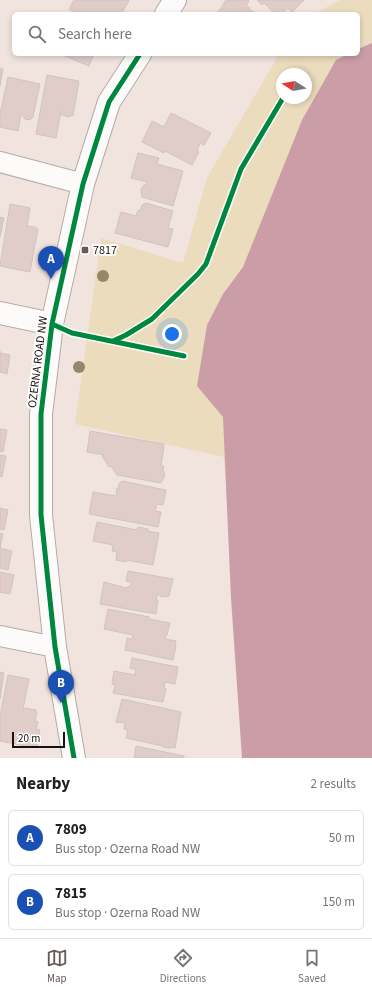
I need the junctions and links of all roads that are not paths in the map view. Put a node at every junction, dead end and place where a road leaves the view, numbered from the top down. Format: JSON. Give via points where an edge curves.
{"nodes":[{"id":1,"x":175,"y":0,"type":"edge"},
{"id":2,"x":167,"y":12,"type":"edge"},
{"id":3,"x":139,"y":56,"type":"edge"},
{"id":4,"x":0,"y":162,"type":"edge"},
{"id":5,"x":83,"y":184,"type":"junction"},
{"id":6,"x":0,"y":313,"type":"edge"},
{"id":7,"x":52,"y":324,"type":"junction"},
{"id":8,"x":0,"y":636,"type":"edge"},
{"id":9,"x":55,"y":647,"type":"junction"},
{"id":10,"x":74,"y":758,"type":"edge"}],
"edges":[{"from":1,"to":2,"type":"street"},
{"from":3,"to":5,"type":"street","name":"OZERNA ROAD NW","via":[[109,102]]},
{"from":4,"to":5,"type":"street"},
{"from":5,"to":7,"type":"street","name":"OZERNA ROAD NW"},
{"from":6,"to":7,"type":"street"},
{"from":7,"to":9,"type":"street","name":"OZERNA ROAD NW","via":[[41,414],[41,515]]},
{"from":8,"to":9,"type":"street"},
{"from":9,"to":10,"type":"street","name":"OZERNA ROAD NW"}]}
